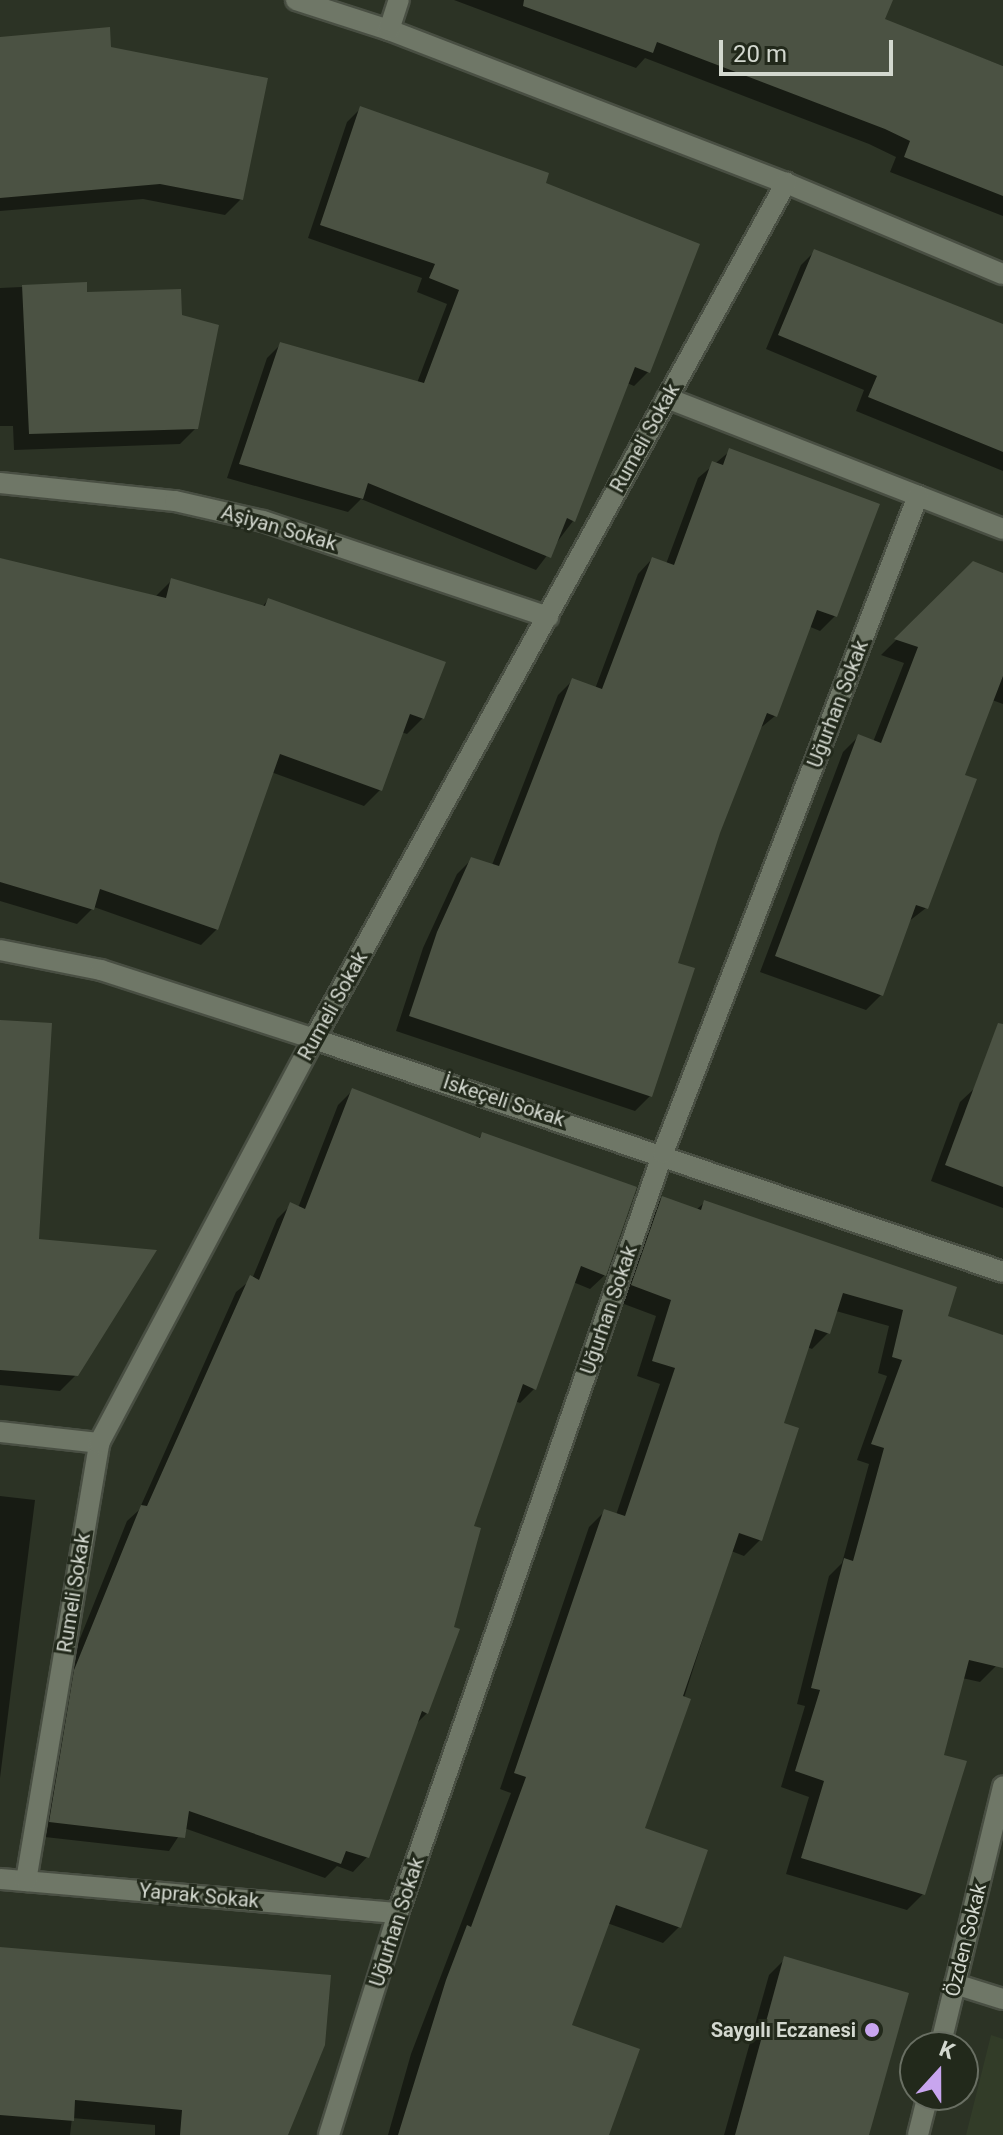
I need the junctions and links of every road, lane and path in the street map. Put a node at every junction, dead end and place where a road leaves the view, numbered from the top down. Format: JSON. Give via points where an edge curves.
{"nodes":[{"id":1,"x":296,"y":0,"type":"edge"},
{"id":2,"x":399,"y":0,"type":"edge"},
{"id":3,"x":389,"y":30,"type":"junction"},
{"id":4,"x":786,"y":183,"type":"junction"},
{"id":5,"x":1003,"y":274,"type":"edge"},
{"id":6,"x":667,"y":398,"type":"junction"},
{"id":7,"x":0,"y":483,"type":"edge"},
{"id":8,"x":918,"y":496,"type":"junction"},
{"id":9,"x":1003,"y":529,"type":"edge"},
{"id":10,"x":548,"y":617,"type":"junction"},
{"id":11,"x":0,"y":950,"type":"edge"},
{"id":12,"x":314,"y":1039,"type":"junction"},
{"id":13,"x":663,"y":1153,"type":"junction"},
{"id":14,"x":1003,"y":1272,"type":"edge"},
{"id":15,"x":0,"y":1432,"type":"edge"},
{"id":16,"x":99,"y":1443,"type":"junction"},
{"id":17,"x":1003,"y":1786,"type":"edge"},
{"id":18,"x":0,"y":1879,"type":"edge"},
{"id":19,"x":26,"y":1881,"type":"junction"},
{"id":20,"x":398,"y":1913,"type":"junction"},
{"id":21,"x":955,"y":1984,"type":"junction"},
{"id":22,"x":1003,"y":1999,"type":"edge"},
{"id":23,"x":944,"y":2031,"type":"edge"},
{"id":24,"x":924,"y":2111,"type":"edge"},
{"id":25,"x":329,"y":2135,"type":"edge"},
{"id":26,"x":918,"y":2135,"type":"edge"}],
"edges":[{"from":1,"to":3,"type":"street"},
{"from":2,"to":3,"type":"street"},
{"from":3,"to":4,"type":"street"},
{"from":4,"to":5,"type":"street"},
{"from":4,"to":6,"type":"street","name":"Rumeli Sokak"},
{"from":6,"to":8,"type":"street"},
{"from":6,"to":10,"type":"street","name":"Rumeli Sokak"},
{"from":7,"to":10,"type":"street","name":"Aşiyan Sokak","via":[[175,501],[263,521]]},
{"from":8,"to":9,"type":"street"},
{"from":8,"to":13,"type":"street","name":"Uğurhan Sokak"},
{"from":10,"to":12,"type":"street","name":"Rumeli Sokak"},
{"from":11,"to":12,"type":"street","name":"İskeçeli Sokak","via":[[101,970]]},
{"from":12,"to":13,"type":"street","name":"İskeçeli Sokak"},
{"from":12,"to":16,"type":"street","name":"Rumeli Sokak"},
{"from":13,"to":14,"type":"street","name":"İskeçeli Sokak"},
{"from":13,"to":20,"type":"street","name":"Uğurhan Sokak"},
{"from":15,"to":16,"type":"street"},
{"from":16,"to":19,"type":"street","name":"Rumeli Sokak"},
{"from":17,"to":21,"type":"street","name":"Özden Sokak"},
{"from":18,"to":19,"type":"street","name":"Yaprak Sokak"},
{"from":19,"to":20,"type":"street","name":"Yaprak Sokak"},
{"from":20,"to":25,"type":"street","name":"Uğurhan Sokak"},
{"from":21,"to":22,"type":"street"},
{"from":21,"to":23,"type":"street","name":"Özden Sokak"},
{"from":24,"to":26,"type":"street"}]}
